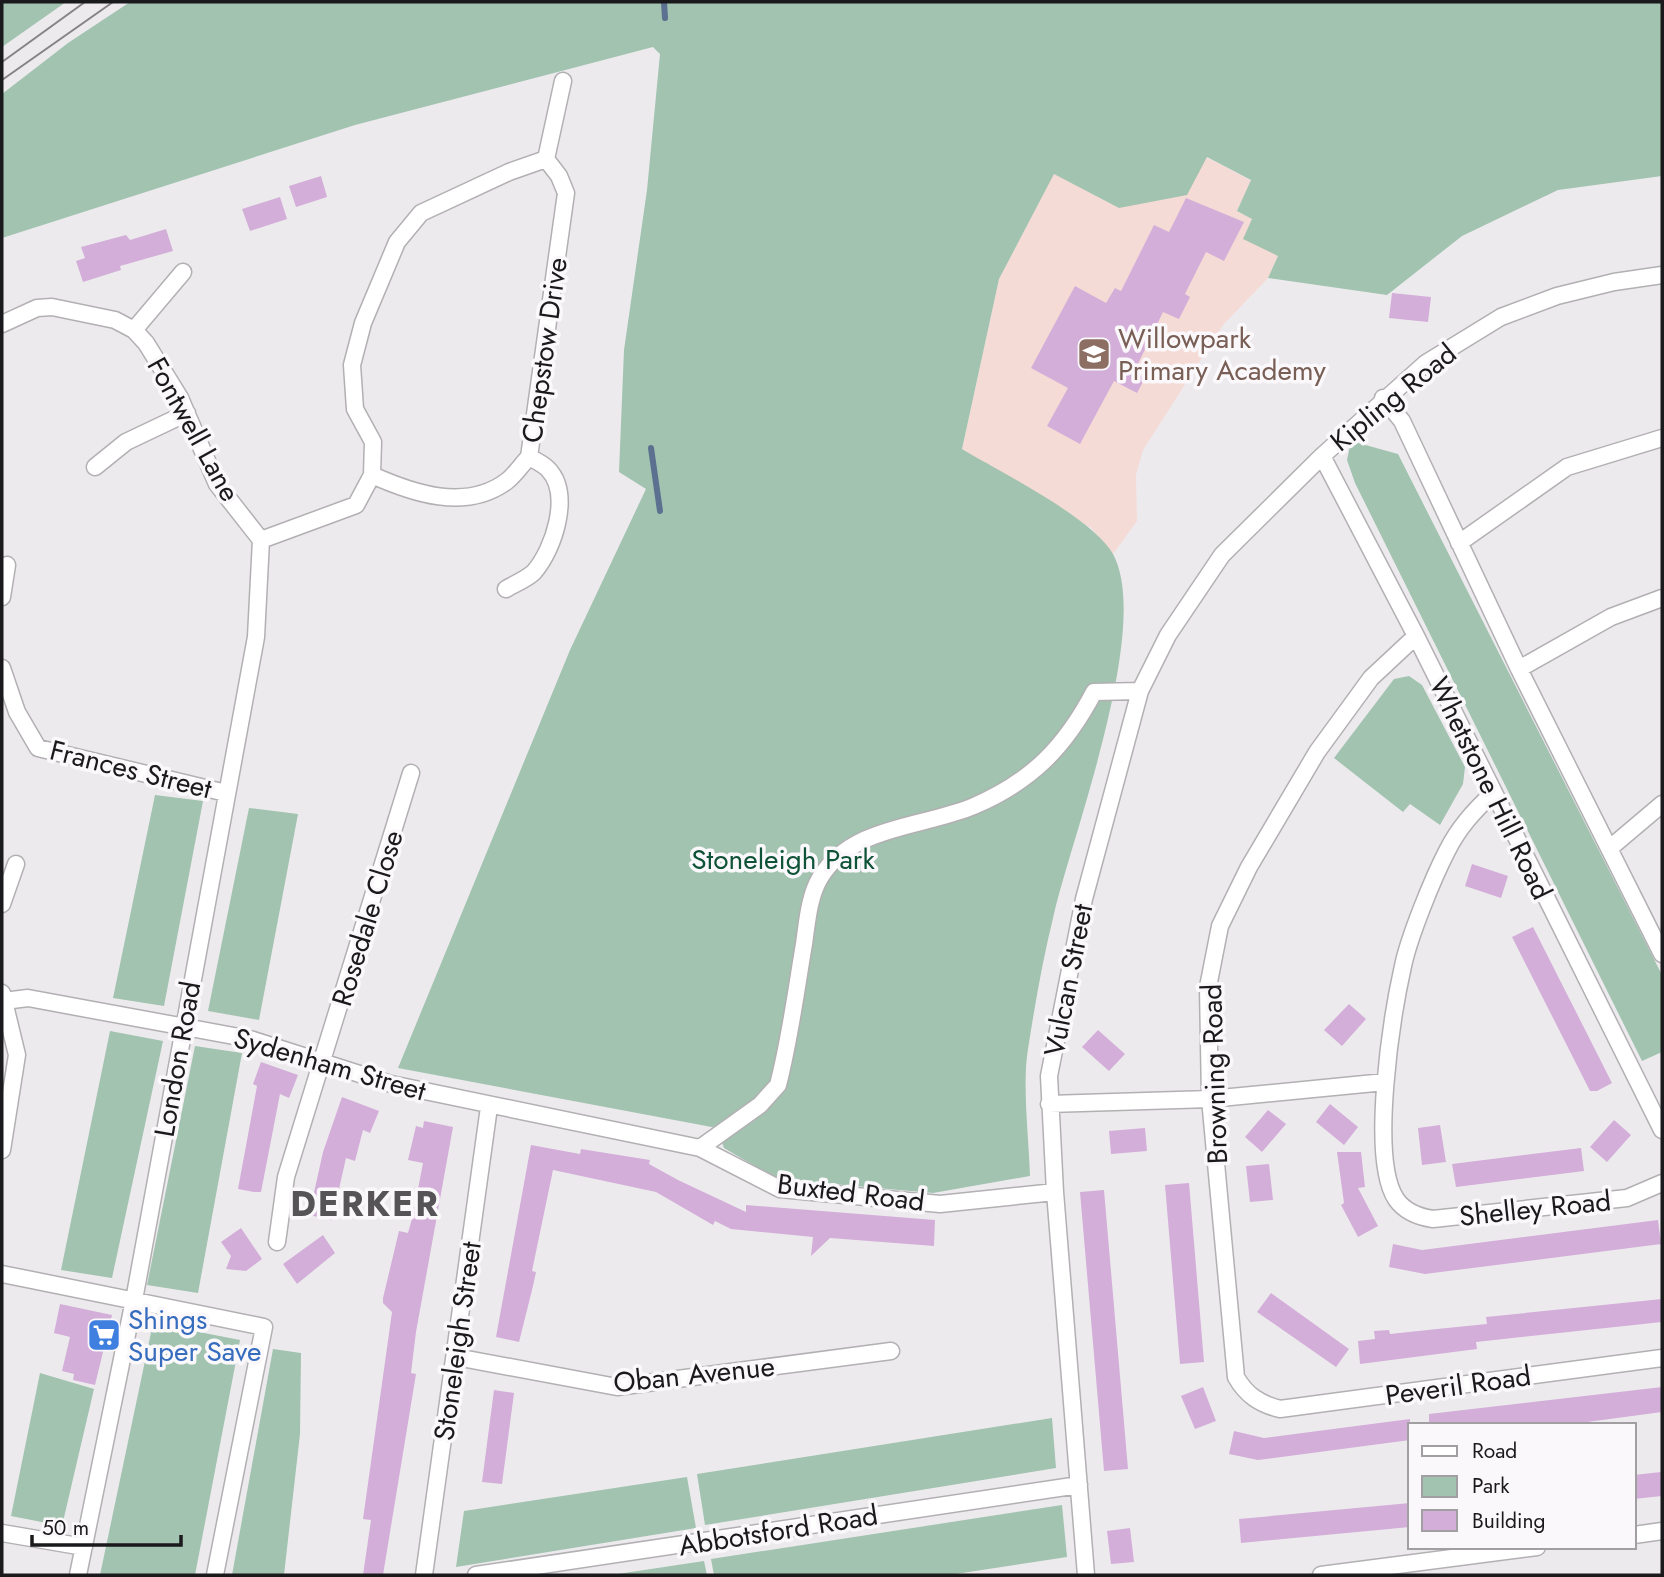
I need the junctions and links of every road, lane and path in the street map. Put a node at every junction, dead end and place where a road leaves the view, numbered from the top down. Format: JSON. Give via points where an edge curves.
{"nodes":[{"id":1,"x":563,"y":81,"type":"dead end"},
{"id":2,"x":546,"y":159,"type":"junction"},
{"id":3,"x":183,"y":272,"type":"dead end"},
{"id":4,"x":1662,"y":275,"type":"edge"},
{"id":5,"x":2,"y":324,"type":"edge"},
{"id":6,"x":134,"y":330,"type":"junction"},
{"id":7,"x":1383,"y":398,"type":"junction"},
{"id":8,"x":187,"y":413,"type":"junction"},
{"id":9,"x":1662,"y":438,"type":"edge"},
{"id":10,"x":1322,"y":456,"type":"junction"},
{"id":11,"x":529,"y":457,"type":"junction"},
{"id":12,"x":95,"y":467,"type":"dead end"},
{"id":13,"x":372,"y":475,"type":"junction"},
{"id":14,"x":261,"y":540,"type":"junction"},
{"id":15,"x":1459,"y":543,"type":"junction"},
{"id":16,"x":7,"y":565,"type":"dead end"},
{"id":17,"x":506,"y":589,"type":"dead end"},
{"id":18,"x":2,"y":597,"type":"edge"},
{"id":19,"x":1662,"y":597,"type":"edge"},
{"id":20,"x":1416,"y":636,"type":"junction"},
{"id":21,"x":2,"y":668,"type":"edge"},
{"id":22,"x":1519,"y":669,"type":"junction"},
{"id":23,"x":1140,"y":691,"type":"junction"},
{"id":24,"x":411,"y":773,"type":"dead end"},
{"id":25,"x":226,"y":793,"type":"junction"},
{"id":26,"x":1493,"y":793,"type":"junction"},
{"id":27,"x":1662,"y":804,"type":"edge"},
{"id":28,"x":1610,"y":848,"type":"junction"},
{"id":29,"x":16,"y":864,"type":"dead end"},
{"id":30,"x":2,"y":904,"type":"edge"},
{"id":31,"x":1662,"y":954,"type":"edge"},
{"id":32,"x":3,"y":997,"type":"edge"},
{"id":33,"x":183,"y":1027,"type":"junction"},
{"id":34,"x":323,"y":1062,"type":"junction"},
{"id":35,"x":1385,"y":1082,"type":"junction"},
{"id":36,"x":1210,"y":1099,"type":"junction"},
{"id":37,"x":1049,"y":1104,"type":"junction"},
{"id":38,"x":489,"y":1107,"type":"junction"},
{"id":39,"x":1660,"y":1121,"type":"edge"},
{"id":40,"x":700,"y":1148,"type":"junction"},
{"id":41,"x":2,"y":1150,"type":"edge"},
{"id":42,"x":1662,"y":1182,"type":"edge"},
{"id":43,"x":1055,"y":1192,"type":"junction"},
{"id":44,"x":276,"y":1242,"type":"dead end"},
{"id":45,"x":2,"y":1274,"type":"edge"},
{"id":46,"x":134,"y":1300,"type":"junction"},
{"id":47,"x":891,"y":1351,"type":"dead end"},
{"id":48,"x":456,"y":1357,"type":"junction"},
{"id":49,"x":1662,"y":1358,"type":"edge"},
{"id":50,"x":1256,"y":1400,"type":"joint"},
{"id":51,"x":1079,"y":1485,"type":"junction"},
{"id":52,"x":1662,"y":1531,"type":"edge"},
{"id":53,"x":2,"y":1533,"type":"edge"},
{"id":54,"x":1636,"y":1535,"type":"edge"},
{"id":55,"x":84,"y":1548,"type":"junction"},
{"id":56,"x":1522,"y":1549,"type":"edge"},
{"id":57,"x":78,"y":1575,"type":"edge"},
{"id":58,"x":215,"y":1575,"type":"edge"},
{"id":59,"x":424,"y":1575,"type":"edge"},
{"id":60,"x":476,"y":1575,"type":"edge"},
{"id":61,"x":1086,"y":1575,"type":"edge"},
{"id":62,"x":1321,"y":1575,"type":"edge"}],
"edges":[{"from":1,"to":2,"type":"street"},
{"from":2,"to":11,"type":"street","name":"Chepstow Drive","via":[[566,193]]},
{"from":2,"to":13,"type":"street","via":[[421,213],[397,242],[363,323],[352,365],[355,409],[373,442]]},
{"from":3,"to":6,"type":"street"},
{"from":4,"to":7,"type":"street","name":"Kipling Road","via":[[1557,296],[1501,317],[1426,363]]},
{"from":5,"to":6,"type":"street","name":"Fontwell Lane","via":[[37,308],[52,307],[115,320]]},
{"from":6,"to":8,"type":"street","name":"Fontwell Lane"},
{"from":7,"to":10,"type":"street","name":"Kipling Road"},
{"from":7,"to":15,"type":"street","via":[[1402,421]]},
{"from":8,"to":12,"type":"street","via":[[126,442]]},
{"from":8,"to":14,"type":"street","name":"Fontwell Lane","via":[[218,484]]},
{"from":9,"to":15,"type":"street","via":[[1567,467]]},
{"from":10,"to":20,"type":"street","name":"Whetstone Hill Road"},
{"from":10,"to":23,"type":"street","name":"Vulcan Street","via":[[1222,555],[1168,635]]},
{"from":11,"to":13,"type":"street","name":"Chepstow Drive","via":[[507,481],[480,494],[441,497],[413,493]]},
{"from":11,"to":17,"type":"street","via":[[548,469],[559,507],[551,543],[533,573]]},
{"from":13,"to":14,"type":"street","via":[[356,505]]},
{"from":14,"to":25,"type":"street","name":"London Road","via":[[256,637]]},
{"from":15,"to":22,"type":"street"},
{"from":16,"to":18,"type":"street"},
{"from":19,"to":22,"type":"street","via":[[1611,617]]},
{"from":20,"to":26,"type":"street","name":"Whetstone Hill Road"},
{"from":20,"to":36,"type":"street","name":"Browning Road","via":[[1371,677],[1317,752],[1220,926],[1208,987]]},
{"from":21,"to":25,"type":"street","name":"Frances Street","via":[[17,712],[38,748]]},
{"from":22,"to":28,"type":"street"},
{"from":23,"to":37,"type":"street","name":"Vulcan Street","via":[[1084,899],[1049,1076]]},
{"from":23,"to":40,"type":"street","via":[[1094,692],[1079,721],[1045,763],[1007,789],[972,807],[879,834],[841,851],[819,879],[809,910],[778,1085],[760,1105]]},
{"from":24,"to":34,"type":"street","name":"Rosedale Close"},
{"from":25,"to":33,"type":"street","name":"London Road"},
{"from":26,"to":35,"type":"street","via":[[1464,821],[1446,853],[1403,965]]},
{"from":26,"to":39,"type":"street","name":"Whetstone Hill Road"},
{"from":27,"to":28,"type":"street"},
{"from":28,"to":31,"type":"street"},
{"from":29,"to":30,"type":"street"},
{"from":32,"to":33,"type":"street","name":"Sydenham Street"},
{"from":32,"to":41,"type":"street","via":[[17,1055]]},
{"from":33,"to":34,"type":"street","name":"Sydenham Street","via":[[250,1039]]},
{"from":33,"to":46,"type":"street","name":"London Road"},
{"from":34,"to":38,"type":"street","name":"Sydenham Street"},
{"from":34,"to":44,"type":"street","name":"Rosedale Close","via":[[286,1177]]},
{"from":35,"to":36,"type":"street"},
{"from":35,"to":42,"type":"street","name":"Shelley Road","via":[[1382,1102],[1389,1178],[1396,1199],[1419,1217],[1627,1198]]},
{"from":36,"to":37,"type":"street"},
{"from":36,"to":50,"type":"street","name":"Browning Road","via":[[1236,1377]]},
{"from":37,"to":43,"type":"street","name":"Vulcan Street"},
{"from":38,"to":40,"type":"street","name":"Buxted Road"},
{"from":38,"to":48,"type":"street","name":"Stoneleigh Street"},
{"from":40,"to":43,"type":"street","name":"Buxted Road","via":[[780,1189],[940,1204]]},
{"from":43,"to":51,"type":"street","name":"Vulcan Street"},
{"from":45,"to":46,"type":"street"},
{"from":46,"to":55,"type":"street","name":"London Road"},
{"from":46,"to":58,"type":"street","via":[[264,1327]]},
{"from":47,"to":48,"type":"street","name":"Oban Avenue","via":[[617,1387]]},
{"from":48,"to":59,"type":"street","name":"Stoneleigh Street"},
{"from":49,"to":50,"type":"street","name":"Peveril Road","via":[[1280,1409]]},
{"from":51,"to":60,"type":"street","name":"Abbotsford Road"},
{"from":51,"to":61,"type":"street","name":"Vulcan Street"},
{"from":52,"to":54,"type":"street"},
{"from":53,"to":55,"type":"street"},
{"from":55,"to":57,"type":"street","name":"London Road"},
{"from":56,"to":62,"type":"street"}]}
